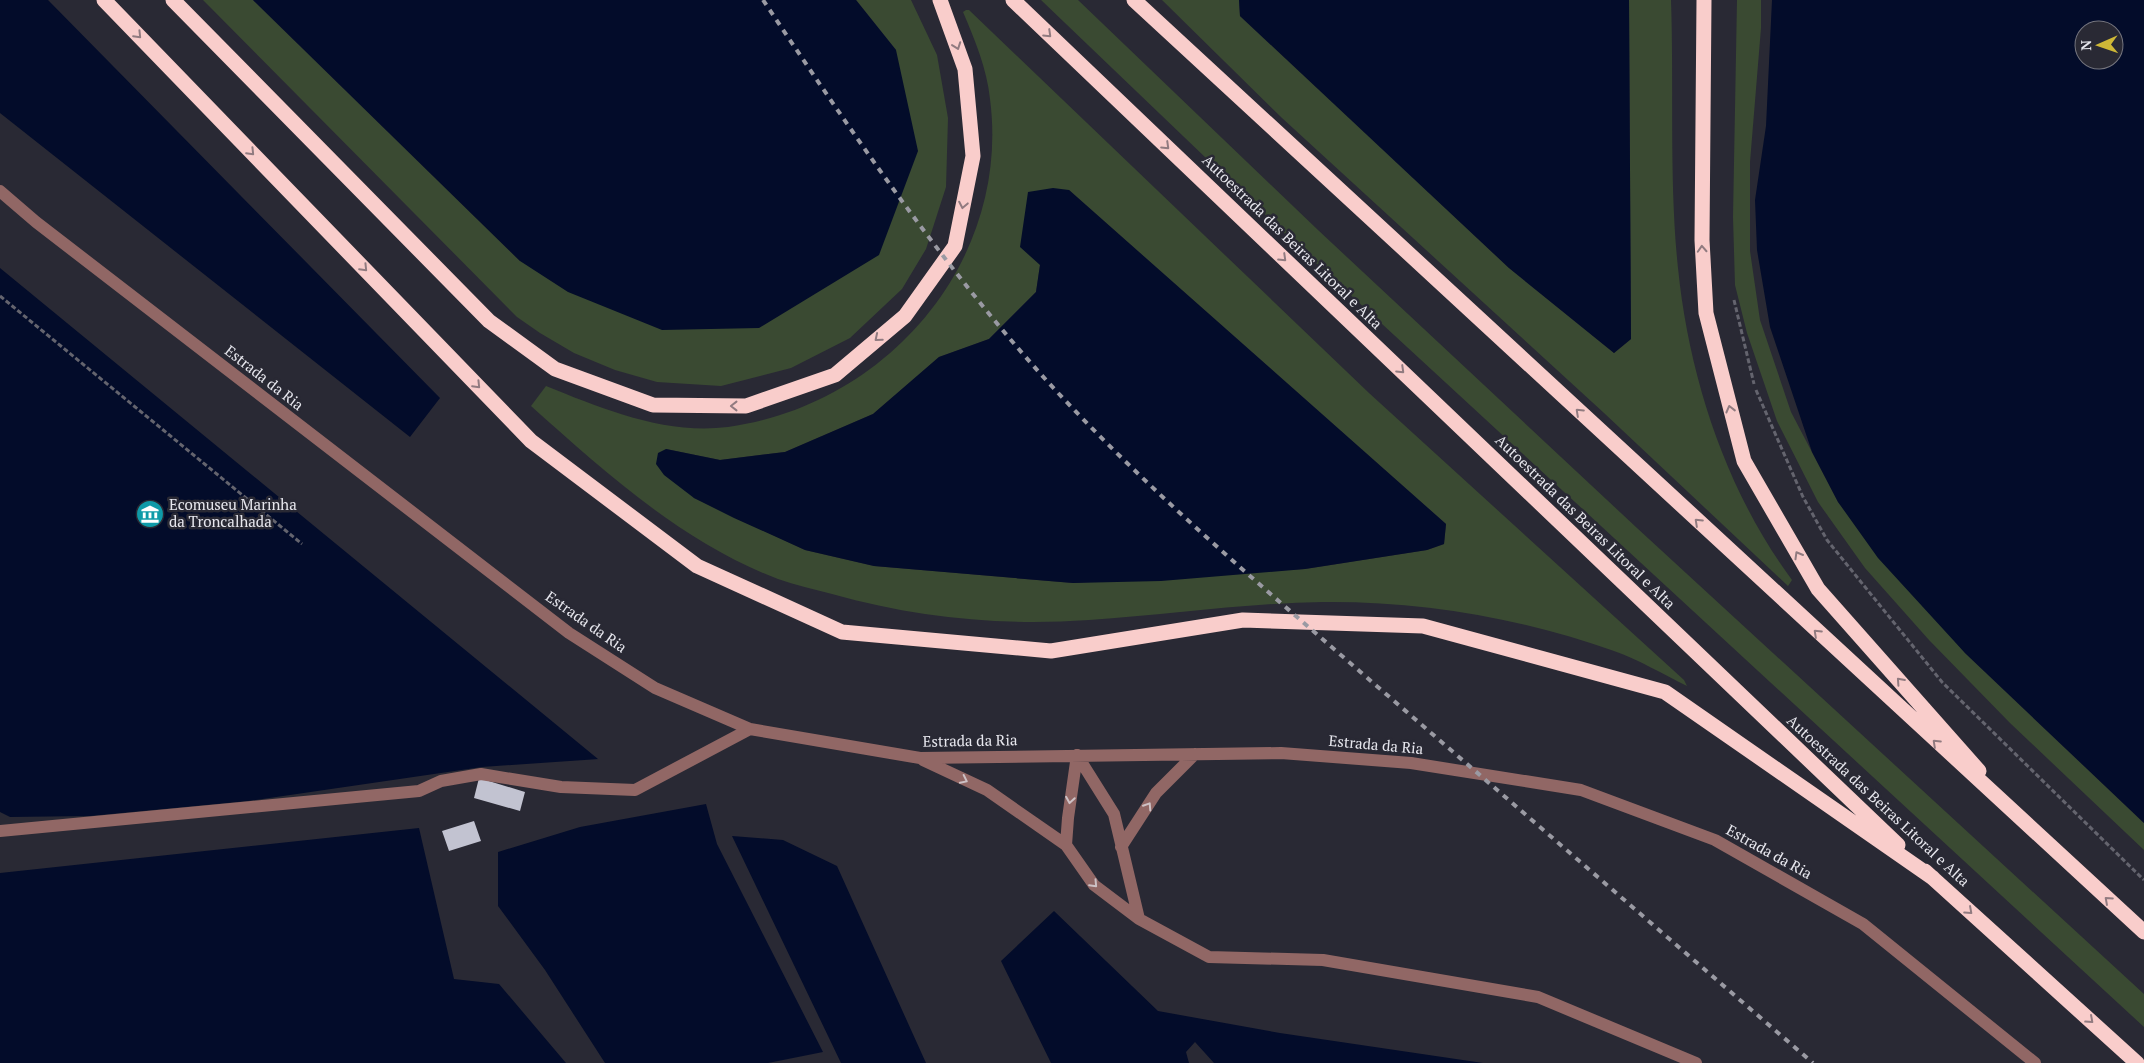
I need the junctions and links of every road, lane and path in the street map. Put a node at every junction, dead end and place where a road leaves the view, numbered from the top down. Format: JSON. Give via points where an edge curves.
{"nodes":[{"id":1,"x":104,"y":0,"type":"edge"},
{"id":2,"x":173,"y":0,"type":"edge"},
{"id":3,"x":940,"y":0,"type":"edge"},
{"id":4,"x":1013,"y":0,"type":"edge"},
{"id":5,"x":1134,"y":0,"type":"edge"},
{"id":6,"x":1704,"y":0,"type":"edge"},
{"id":7,"x":0,"y":191,"type":"edge"},
{"id":8,"x":0,"y":296,"type":"edge"},
{"id":9,"x":1733,"y":298,"type":"dead end"},
{"id":10,"x":302,"y":544,"type":"dead end"},
{"id":11,"x":750,"y":730,"type":"junction"},
{"id":12,"x":1194,"y":754,"type":"junction"},
{"id":13,"x":1077,"y":755,"type":"junction"},
{"id":14,"x":920,"y":758,"type":"junction"},
{"id":15,"x":0,"y":830,"type":"edge"},
{"id":16,"x":2036,"y":836,"type":"junction"},
{"id":17,"x":1066,"y":844,"type":"junction"},
{"id":18,"x":1121,"y":847,"type":"junction"},
{"id":19,"x":1933,"y":878,"type":"junction"},
{"id":20,"x":2144,"y":880,"type":"edge"},
{"id":21,"x":1139,"y":919,"type":"junction"},
{"id":22,"x":2144,"y":932,"type":"edge"},
{"id":23,"x":1696,"y":1063,"type":"edge"},
{"id":24,"x":2035,"y":1063,"type":"edge"},
{"id":25,"x":2138,"y":1063,"type":"edge"}],
"edges":[{"from":1,"to":19,"type":"highway","one_way":true,"via":[[531,441],[697,566],[842,632],[1051,651],[1243,620],[1423,626],[1665,692]]},
{"from":3,"to":2,"type":"highway","one_way":true,"via":[[965,68],[973,156],[955,246],[905,316],[835,375],[746,406],[653,405],[555,369],[489,321]]},
{"from":4,"to":19,"type":"highway","name":"Autoestrada das Beiras Litoral e Alta","one_way":true},
{"from":16,"to":5,"type":"highway","one_way":true},
{"from":16,"to":6,"type":"highway","one_way":true,"via":[[1818,589],[1744,462],[1706,313],[1702,240]]},
{"from":7,"to":11,"type":"street","name":"Estrada da Ria","via":[[569,633],[655,688]]},
{"from":8,"to":10,"type":"path"},
{"from":9,"to":20,"type":"path","via":[[1756,392],[1803,497],[1827,540],[1942,682]]},
{"from":11,"to":14,"type":"street","name":"Estrada da Ria"},
{"from":11,"to":15,"type":"street","via":[[635,790],[561,787],[481,774],[441,781],[419,791]]},
{"from":12,"to":13,"type":"street","name":"Estrada da Ria"},
{"from":18,"to":12,"type":"street","one_way":true,"via":[[1156,793]]},
{"from":12,"to":24,"type":"street","name":"Estrada da Ria","via":[[1281,753],[1411,762],[1581,790],[1715,840],[1863,924]]},
{"from":13,"to":14,"type":"street","name":"Estrada da Ria"},
{"from":13,"to":17,"type":"street","one_way":true},
{"from":13,"to":18,"type":"street","via":[[1114,814]]},
{"from":14,"to":17,"type":"street","one_way":true,"via":[[987,790]]},
{"from":22,"to":16,"type":"highway","one_way":true},
{"from":17,"to":21,"type":"street","one_way":true,"via":[[1094,885]]},
{"from":18,"to":21,"type":"street"},
{"from":19,"to":25,"type":"highway","name":"Autoestrada das Beiras Litoral e Alta","one_way":true},
{"from":21,"to":23,"type":"street","via":[[1210,957],[1322,960],[1538,997]]}]}
